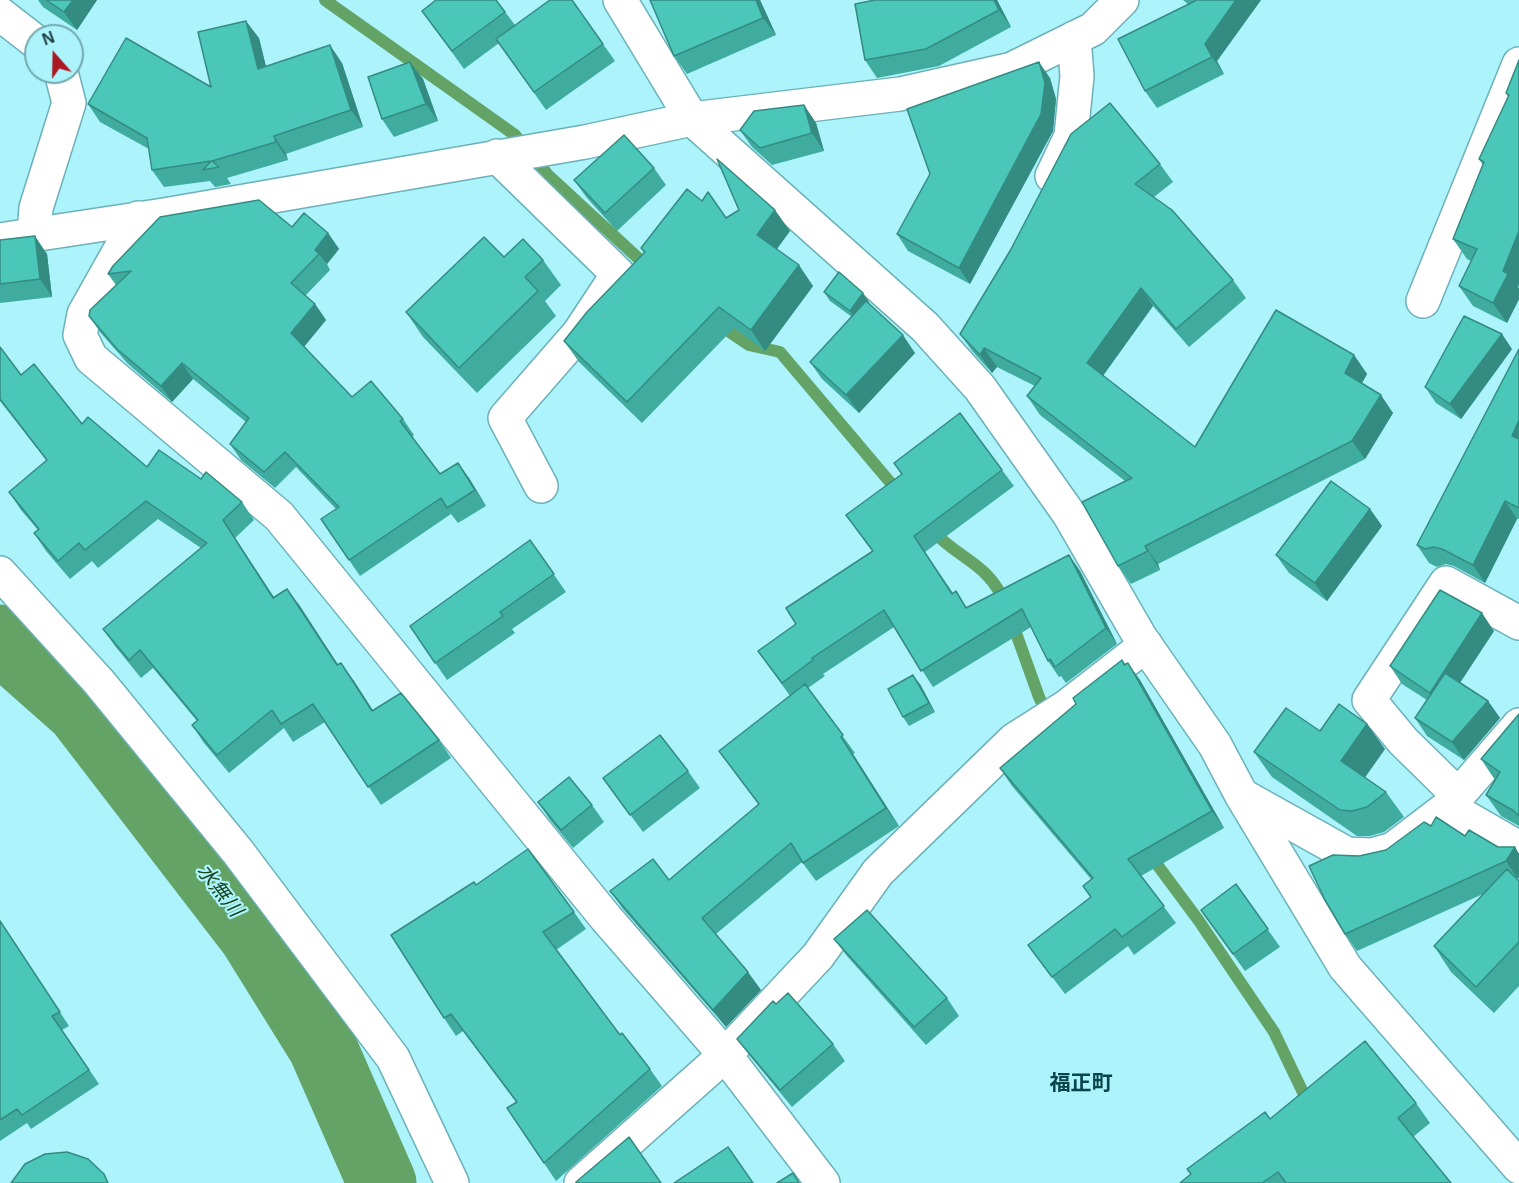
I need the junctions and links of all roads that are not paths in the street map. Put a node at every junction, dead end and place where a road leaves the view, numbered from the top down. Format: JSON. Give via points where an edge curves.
{"nodes":[{"id":1,"x":620,"y":0,"type":"edge"},
{"id":2,"x":1122,"y":0,"type":"edge"},
{"id":3,"x":8,"y":10,"type":"edge"},
{"id":4,"x":24,"y":28,"type":"edge"},
{"id":5,"x":1074,"y":38,"type":"junction"},
{"id":6,"x":1519,"y":64,"type":"edge"},
{"id":7,"x":64,"y":84,"type":"edge"},
{"id":8,"x":692,"y":119,"type":"junction"},
{"id":9,"x":497,"y":156,"type":"junction"},
{"id":10,"x":1036,"y":205,"type":"edge"},
{"id":11,"x":138,"y":218,"type":"junction"},
{"id":12,"x":34,"y":235,"type":"junction"},
{"id":13,"x":0,"y":240,"type":"edge"},
{"id":14,"x":1423,"y":301,"type":"dead end"},
{"id":15,"x":967,"y":326,"type":"edge"},
{"id":16,"x":950,"y":354,"type":"junction"},
{"id":17,"x":541,"y":486,"type":"dead end"},
{"id":18,"x":0,"y":573,"type":"edge"},
{"id":19,"x":1519,"y":623,"type":"edge"},
{"id":20,"x":1146,"y":645,"type":"junction"},
{"id":21,"x":1519,"y":725,"type":"edge"},
{"id":22,"x":1242,"y":796,"type":"junction"},
{"id":23,"x":1453,"y":801,"type":"junction"},
{"id":24,"x":1519,"y":848,"type":"edge"},
{"id":25,"x":725,"y":1055,"type":"junction"},
{"id":26,"x":1519,"y":1167,"type":"edge"},
{"id":27,"x":452,"y":1183,"type":"edge"},
{"id":28,"x":581,"y":1183,"type":"edge"},
{"id":29,"x":823,"y":1183,"type":"edge"}],
"edges":[{"from":1,"to":8,"type":"street"},
{"from":2,"to":5,"type":"street","via":[[1093,28]]},
{"from":3,"to":4,"type":"street"},
{"from":5,"to":8,"type":"street","via":[[1012,69],[900,94]]},
{"from":5,"to":10,"type":"street","via":[[1077,76],[1071,136]]},
{"from":6,"to":14,"type":"street"},
{"from":7,"to":12,"type":"street","via":[[69,103],[36,208]]},
{"from":8,"to":9,"type":"street"},
{"from":8,"to":16,"type":"street","via":[[925,327]]},
{"from":9,"to":11,"type":"street"},
{"from":9,"to":17,"type":"street","via":[[618,274],[579,333],[506,418]]},
{"from":11,"to":12,"type":"street"},
{"from":11,"to":25,"type":"street","via":[[84,314],[80,335],[91,358],[279,516],[606,918]]},
{"from":12,"to":13,"type":"street"},
{"from":15,"to":16,"type":"street"},
{"from":16,"to":20,"type":"street","via":[[980,388],[1069,514]]},
{"from":18,"to":27,"type":"street","via":[[99,682],[238,852],[393,1058]]},
{"from":19,"to":23,"type":"street","via":[[1446,582],[1368,700]]},
{"from":20,"to":22,"type":"street","via":[[1215,745]]},
{"from":20,"to":25,"type":"street","via":[[1066,707],[1014,740],[878,872],[818,956]]},
{"from":21,"to":23,"type":"street"},
{"from":22,"to":23,"type":"street","via":[[1347,854],[1372,855],[1394,849]]},
{"from":22,"to":26,"type":"street","via":[[1345,967]]},
{"from":23,"to":24,"type":"street"},
{"from":25,"to":28,"type":"street"},
{"from":25,"to":29,"type":"street"}]}
